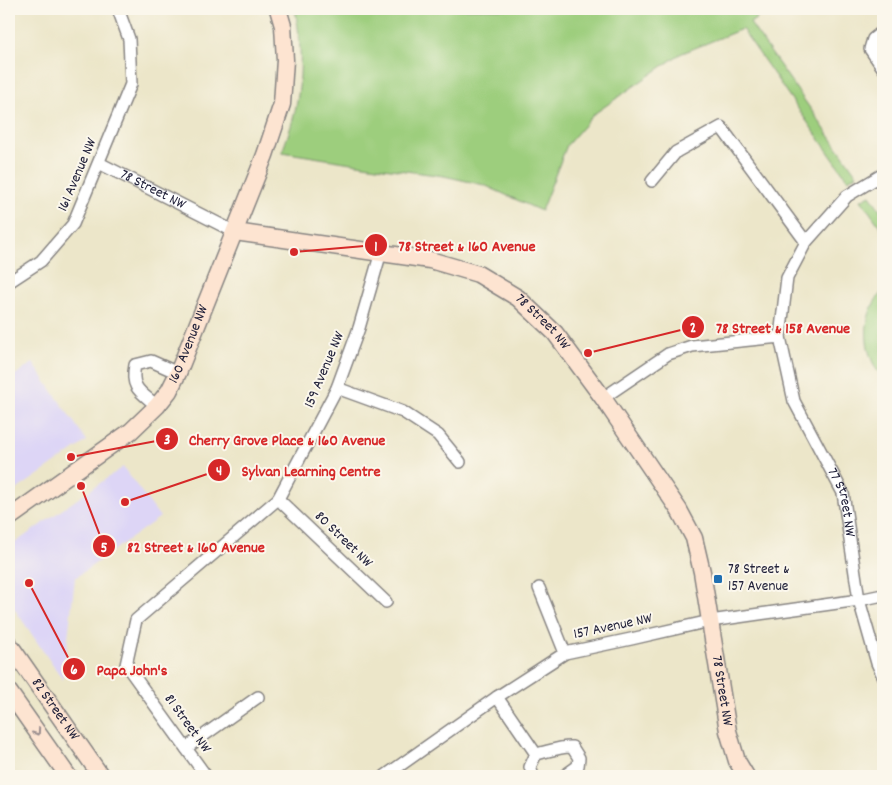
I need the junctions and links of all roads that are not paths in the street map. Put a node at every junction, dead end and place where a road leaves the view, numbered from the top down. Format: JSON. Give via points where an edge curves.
{"nodes":[{"id":1,"x":118,"y":9,"type":"edge"},
{"id":2,"x":278,"y":9,"type":"edge"},
{"id":3,"x":883,"y":31,"type":"edge"},
{"id":4,"x":883,"y":68,"type":"edge"},
{"id":5,"x":99,"y":163,"type":"junction"},
{"id":6,"x":883,"y":175,"type":"edge"},
{"id":7,"x":652,"y":181,"type":"dead end"},
{"id":8,"x":235,"y":232,"type":"junction"},
{"id":9,"x":806,"y":242,"type":"junction"},
{"id":10,"x":381,"y":252,"type":"junction"},
{"id":11,"x":9,"y":282,"type":"edge"},
{"id":12,"x":780,"y":337,"type":"junction"},
{"id":13,"x":178,"y":373,"type":"junction"},
{"id":14,"x":337,"y":388,"type":"junction"},
{"id":15,"x":603,"y":398,"type":"junction"},
{"id":16,"x":157,"y":406,"type":"junction"},
{"id":17,"x":460,"y":462,"type":"dead end"},
{"id":18,"x":278,"y":499,"type":"junction"},
{"id":19,"x":9,"y":518,"type":"edge"},
{"id":20,"x":539,"y":588,"type":"dead end"},
{"id":21,"x":883,"y":595,"type":"edge"},
{"id":22,"x":859,"y":600,"type":"junction"},
{"id":23,"x":386,"y":602,"type":"dead end"},
{"id":24,"x":710,"y":621,"type":"junction"},
{"id":25,"x":9,"y":644,"type":"edge"},
{"id":26,"x":565,"y":653,"type":"junction"},
{"id":27,"x":126,"y":666,"type":"joint"},
{"id":28,"x":883,"y":676,"type":"edge"},
{"id":29,"x":9,"y":692,"type":"edge"},
{"id":30,"x":258,"y":697,"type":"dead end"},
{"id":31,"x":497,"y":697,"type":"junction"},
{"id":32,"x":186,"y":748,"type":"junction"},
{"id":33,"x":536,"y":754,"type":"junction"},
{"id":34,"x":68,"y":776,"type":"edge"},
{"id":35,"x":101,"y":776,"type":"edge"},
{"id":36,"x":206,"y":776,"type":"edge"},
{"id":37,"x":385,"y":776,"type":"edge"},
{"id":38,"x":533,"y":776,"type":"edge"},
{"id":39,"x":564,"y":776,"type":"edge"},
{"id":40,"x":746,"y":776,"type":"edge"}],
"edges":[{"from":1,"to":5,"type":"street","name":"161 Avenue NW","via":[[128,39],[131,84]]},
{"from":2,"to":8,"type":"street","name":"160 Avenue NW","via":[[285,60],[282,104]]},
{"from":3,"to":4,"type":"street","via":[[873,39],[870,49]]},
{"from":5,"to":8,"type":"street","name":"78 Street NW"},
{"from":5,"to":11,"type":"street","name":"161 Avenue NW","via":[[74,224],[41,261]]},
{"from":6,"to":9,"type":"street","via":[[847,196]]},
{"from":7,"to":9,"type":"street","via":[[676,152],[722,127]]},
{"from":8,"to":10,"type":"street","name":"78 Street NW"},
{"from":8,"to":13,"type":"street","name":"160 Avenue NW"},
{"from":9,"to":12,"type":"street","via":[[788,278]]},
{"from":10,"to":14,"type":"street","name":"159 Avenue NW"},
{"from":10,"to":15,"type":"street","name":"78 Street NW","via":[[430,260],[478,274],[518,298],[555,332]]},
{"from":12,"to":15,"type":"street","via":[[692,346],[668,354]]},
{"from":12,"to":22,"type":"street","name":"77 Street NW","via":[[794,401],[843,492]]},
{"from":13,"to":16,"type":"street","name":"160 Avenue NW"},
{"from":13,"to":16,"type":"street","via":[[150,361],[135,365],[136,388]]},
{"from":14,"to":17,"type":"street","via":[[403,412],[438,435]]},
{"from":14,"to":18,"type":"street","name":"159 Avenue NW"},
{"from":15,"to":24,"type":"street","name":"78 Street NW","via":[[679,510],[694,538]]},
{"from":16,"to":19,"type":"street","name":"160 Avenue NW","via":[[131,431]]},
{"from":18,"to":23,"type":"street","name":"80 Street NW"},
{"from":18,"to":27,"type":"street","name":"159 Avenue NW","via":[[136,620]]},
{"from":20,"to":26,"type":"street"},
{"from":21,"to":22,"type":"street","name":"157 Avenue NW"},
{"from":22,"to":24,"type":"street","name":"157 Avenue NW"},
{"from":22,"to":28,"type":"street","name":"77 Street NW"},
{"from":24,"to":26,"type":"street","name":"157 Avenue NW"},
{"from":24,"to":40,"type":"street","name":"78 Street NW","via":[[728,731]]},
{"from":25,"to":35,"type":"street","name":"82 Street NW"},
{"from":26,"to":31,"type":"street","name":"157 Avenue NW"},
{"from":27,"to":32,"type":"street","name":"81 Street NW"},
{"from":29,"to":34,"type":"street","name":"82 Street NW","one_way":true},
{"from":30,"to":32,"type":"street"},
{"from":31,"to":33,"type":"street"},
{"from":31,"to":37,"type":"street","name":"157 Avenue NW"},
{"from":32,"to":36,"type":"street","name":"81 Street NW"},
{"from":33,"to":38,"type":"street","via":[[530,767]]},
{"from":33,"to":39,"type":"street","via":[[572,747],[579,758],[578,766]]}]}
